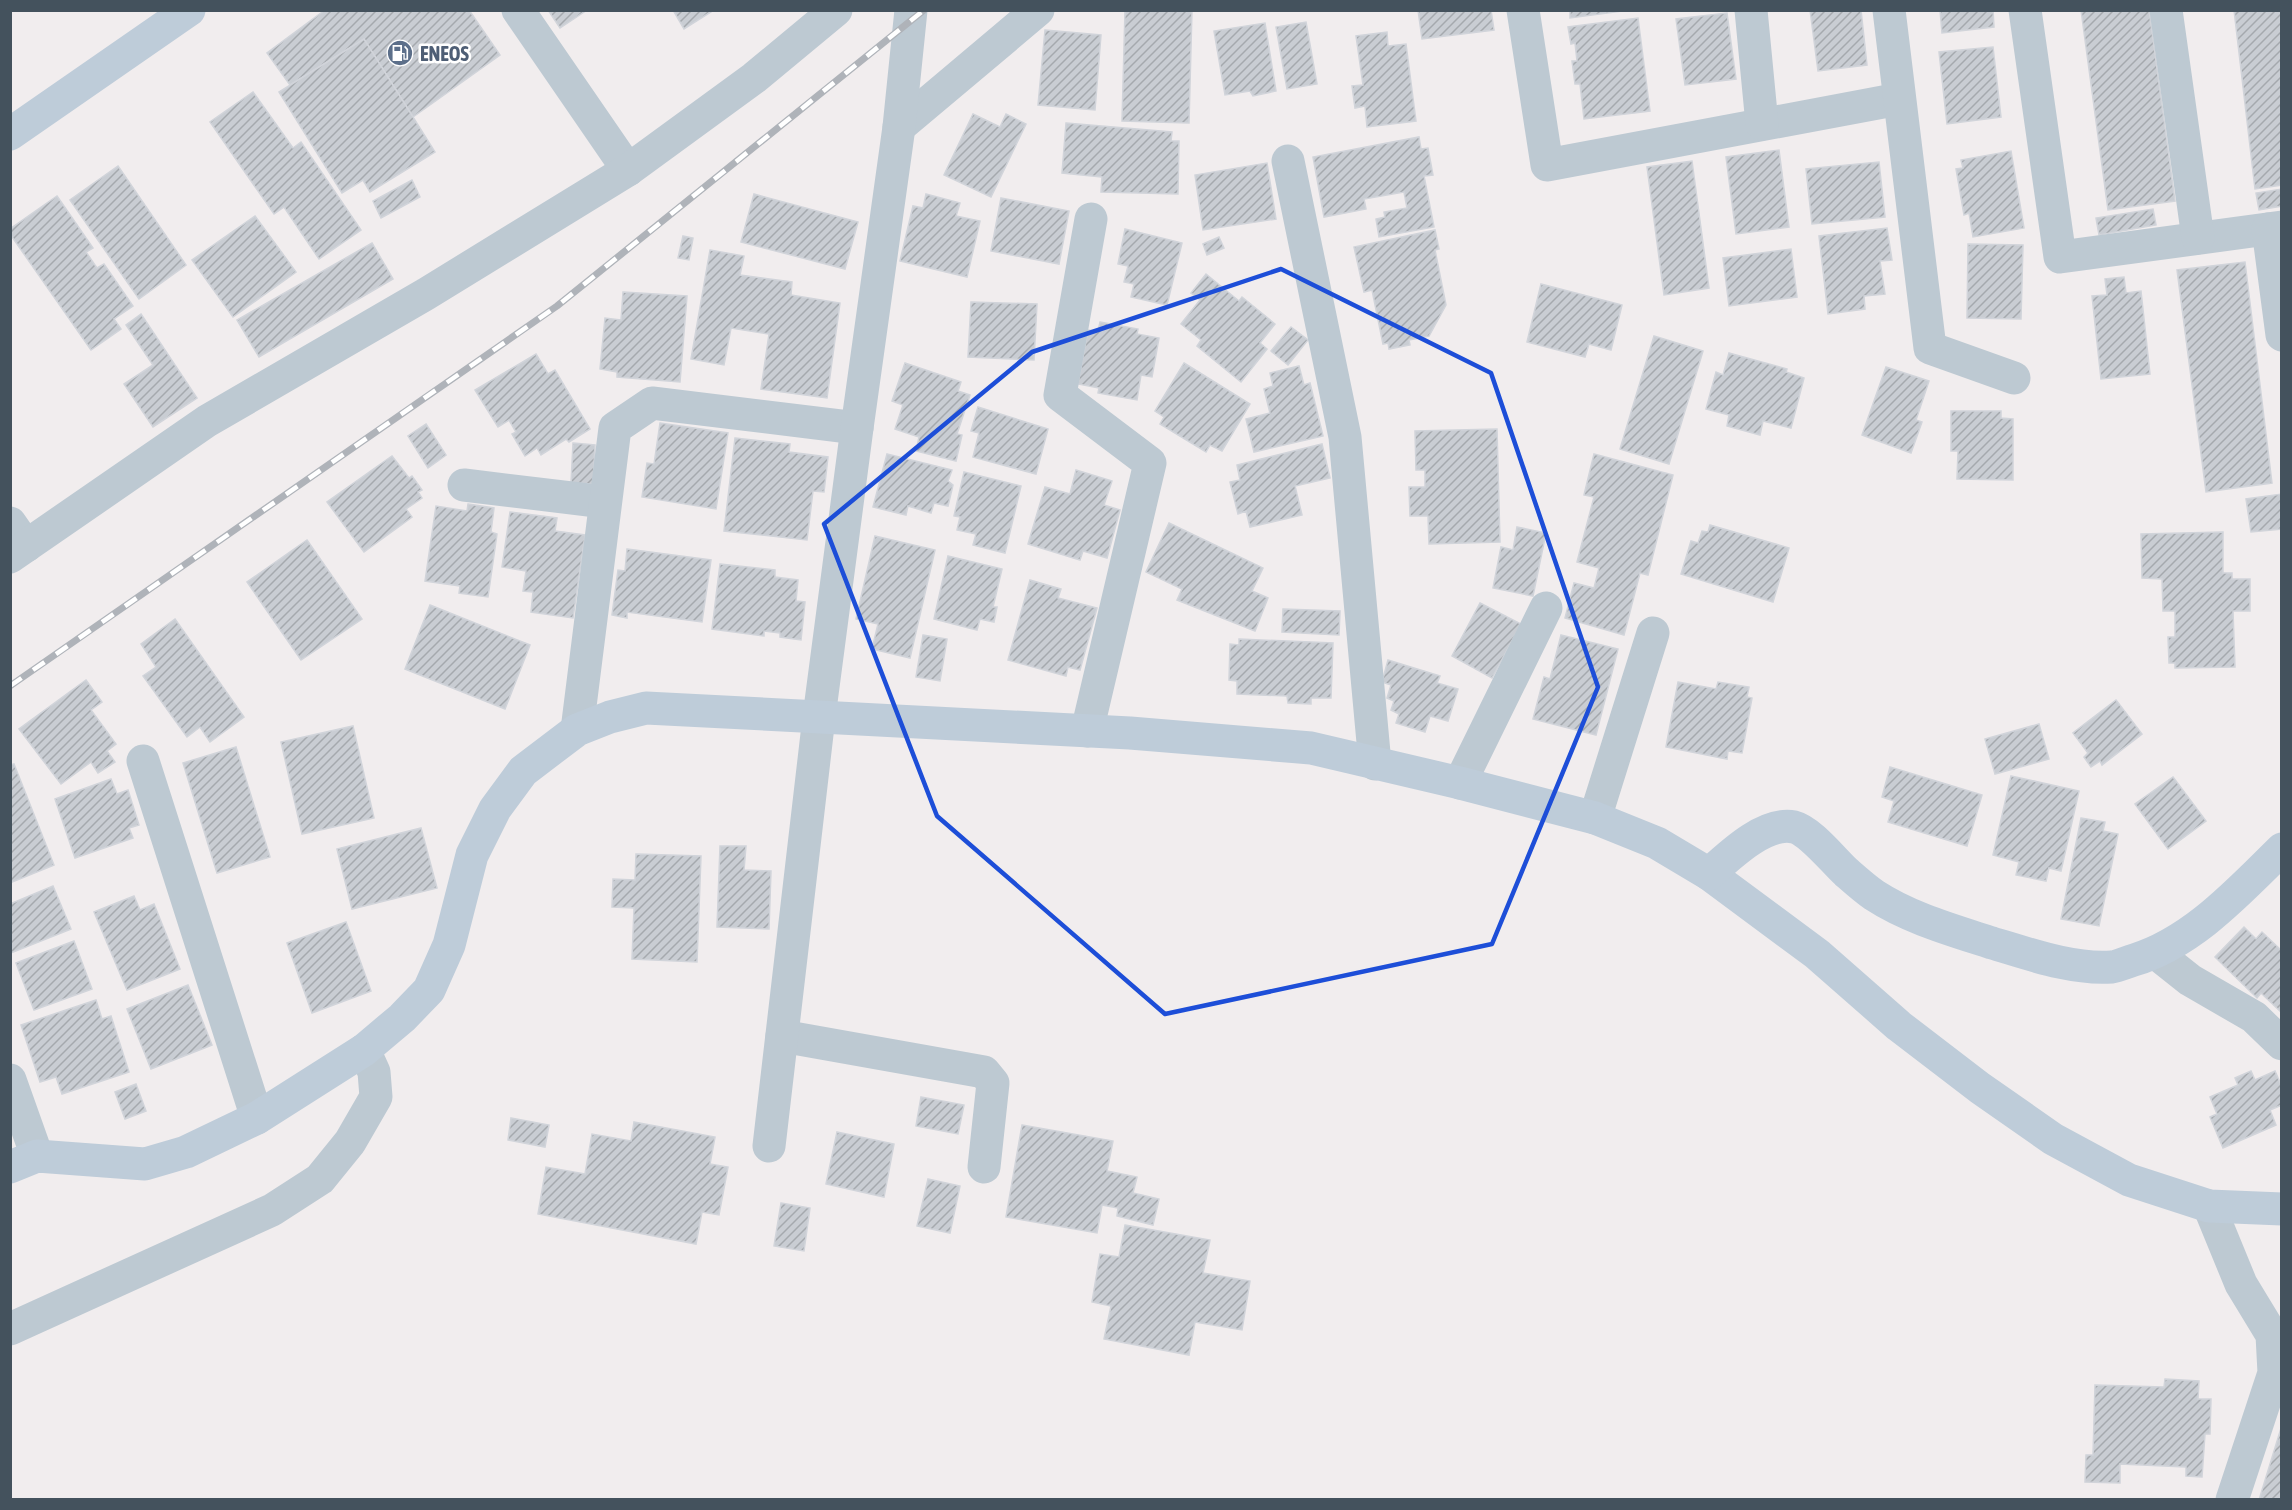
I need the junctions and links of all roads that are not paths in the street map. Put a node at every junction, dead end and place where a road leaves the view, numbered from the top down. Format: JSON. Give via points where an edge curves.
{"nodes":[{"id":1,"x":189,"y":10,"type":"edge"},
{"id":2,"x":518,"y":10,"type":"edge"},
{"id":3,"x":836,"y":10,"type":"edge"},
{"id":4,"x":911,"y":10,"type":"edge"},
{"id":5,"x":1038,"y":10,"type":"edge"},
{"id":6,"x":1523,"y":10,"type":"edge"},
{"id":7,"x":1751,"y":10,"type":"edge"},
{"id":8,"x":1889,"y":10,"type":"edge"},
{"id":9,"x":2025,"y":10,"type":"edge"},
{"id":10,"x":2166,"y":10,"type":"edge"},
{"id":11,"x":1899,"y":99,"type":"junction"},
{"id":12,"x":1762,"y":124,"type":"junction"},
{"id":13,"x":899,"y":127,"type":"junction"},
{"id":14,"x":10,"y":134,"type":"edge"},
{"id":15,"x":1288,"y":161,"type":"dead end"},
{"id":16,"x":628,"y":170,"type":"junction"},
{"id":17,"x":1091,"y":219,"type":"dead end"},
{"id":18,"x":2275,"y":228,"type":"edge"},
{"id":19,"x":2198,"y":238,"type":"junction"},
{"id":20,"x":2282,"y":335,"type":"edge"},
{"id":21,"x":2014,"y":378,"type":"dead end"},
{"id":22,"x":857,"y":428,"type":"junction"},
{"id":23,"x":464,"y":485,"type":"dead end"},
{"id":24,"x":605,"y":502,"type":"junction"},
{"id":25,"x":16,"y":542,"type":"edge"},
{"id":26,"x":1546,"y":608,"type":"dead end"},
{"id":27,"x":1653,"y":633,"type":"dead end"},
{"id":28,"x":819,"y":717,"type":"junction"},
{"id":29,"x":577,"y":730,"type":"junction"},
{"id":30,"x":1087,"y":731,"type":"junction"},
{"id":31,"x":143,"y":761,"type":"dead end"},
{"id":32,"x":1375,"y":764,"type":"junction"},
{"id":33,"x":1460,"y":783,"type":"junction"},
{"id":34,"x":1594,"y":818,"type":"junction"},
{"id":35,"x":2282,"y":849,"type":"edge"},
{"id":36,"x":1709,"y":874,"type":"junction"},
{"id":37,"x":2156,"y":953,"type":"junction"},
{"id":38,"x":782,"y":1036,"type":"junction"},
{"id":39,"x":2282,"y":1044,"type":"edge"},
{"id":40,"x":364,"y":1050,"type":"junction"},
{"id":41,"x":10,"y":1080,"type":"edge"},
{"id":42,"x":257,"y":1118,"type":"junction"},
{"id":43,"x":769,"y":1146,"type":"dead end"},
{"id":44,"x":24,"y":1162,"type":"edge"},
{"id":45,"x":984,"y":1167,"type":"dead end"},
{"id":46,"x":2209,"y":1206,"type":"junction"},
{"id":47,"x":2282,"y":1209,"type":"edge"},
{"id":48,"x":10,"y":1329,"type":"edge"},
{"id":49,"x":2277,"y":1357,"type":"edge"},
{"id":50,"x":2232,"y":1500,"type":"edge"}],
"edges":[{"from":1,"to":14,"type":"street"},
{"from":2,"to":16,"type":"street"},
{"from":3,"to":16,"type":"street","via":[[754,78]]},
{"from":4,"to":13,"type":"street"},
{"from":5,"to":13,"type":"street"},
{"from":6,"to":12,"type":"street","via":[[1547,165]]},
{"from":7,"to":12,"type":"street"},
{"from":8,"to":11,"type":"street"},
{"from":9,"to":19,"type":"street","via":[[2060,257]]},
{"from":10,"to":19,"type":"street"},
{"from":11,"to":12,"type":"street"},
{"from":11,"to":21,"type":"street","via":[[1930,348]]},
{"from":13,"to":22,"type":"street"},
{"from":15,"to":32,"type":"street","via":[[1345,437]]},
{"from":16,"to":25,"type":"street","via":[[426,294],[207,421]]},
{"from":17,"to":30,"type":"street","via":[[1060,394],[1150,463]]},
{"from":18,"to":19,"type":"street"},
{"from":18,"to":20,"type":"street"},
{"from":22,"to":24,"type":"street","via":[[652,403],[615,428]]},
{"from":22,"to":28,"type":"street"},
{"from":23,"to":24,"type":"street"},
{"from":24,"to":29,"type":"street"},
{"from":26,"to":33,"type":"street"},
{"from":27,"to":34,"type":"street"},
{"from":28,"to":29,"type":"street","via":[[646,708]]},
{"from":28,"to":30,"type":"street"},
{"from":28,"to":38,"type":"street"},
{"from":29,"to":40,"type":"street","via":[[523,771],[495,809],[472,855],[449,945],[429,990]]},
{"from":30,"to":32,"type":"street","via":[[1311,748]]},
{"from":31,"to":42,"type":"street"},
{"from":32,"to":33,"type":"street"},
{"from":33,"to":34,"type":"street"},
{"from":34,"to":36,"type":"street","via":[[1657,843]]},
{"from":35,"to":37,"type":"street","via":[[2195,929]]},
{"from":36,"to":37,"type":"street","via":[[1736,850],[1775,826],[1796,828],[1874,894],[1946,929],[2077,965],[2113,967]]},
{"from":36,"to":46,"type":"street","via":[[1817,954],[1899,1026],[2053,1139],[2129,1180]]},
{"from":37,"to":39,"type":"street","via":[[2190,980],[2254,1017]]},
{"from":38,"to":43,"type":"street"},
{"from":38,"to":45,"type":"street","via":[[984,1072],[993,1083]]},
{"from":40,"to":42,"type":"street"},
{"from":40,"to":48,"type":"street","via":[[374,1072],[376,1097],[350,1142],[320,1179],[272,1210]]},
{"from":41,"to":44,"type":"street"},
{"from":42,"to":44,"type":"street","via":[[186,1152],[145,1164]]},
{"from":46,"to":47,"type":"street"},
{"from":46,"to":49,"type":"street","via":[[2241,1284],[2272,1335]]},
{"from":49,"to":50,"type":"street"}]}
